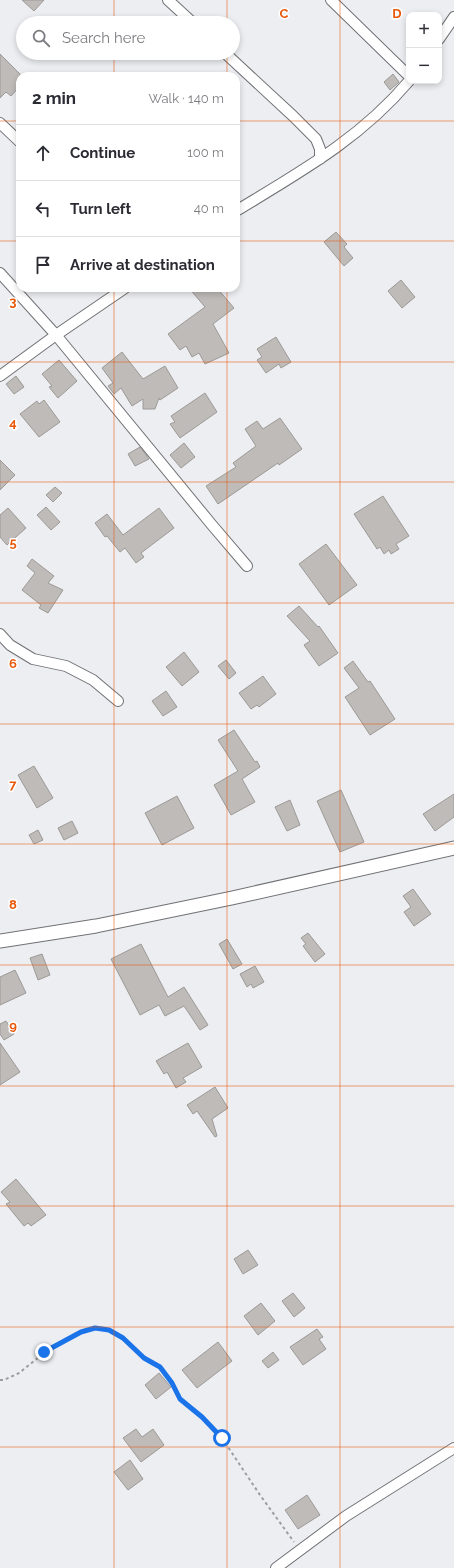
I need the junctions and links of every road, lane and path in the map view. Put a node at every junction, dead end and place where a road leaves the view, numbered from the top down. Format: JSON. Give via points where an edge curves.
{"nodes":[{"id":1,"x":168,"y":0,"type":"edge"},
{"id":2,"x":331,"y":0,"type":"edge"},
{"id":3,"x":185,"y":16,"type":"edge"},
{"id":4,"x":454,"y":17,"type":"edge"},
{"id":5,"x":442,"y":35,"type":"edge"},
{"id":6,"x":233,"y":60,"type":"edge"},
{"id":7,"x":406,"y":73,"type":"edge"},
{"id":8,"x":406,"y":84,"type":"edge"},
{"id":9,"x":0,"y":123,"type":"edge"},
{"id":10,"x":16,"y":138,"type":"edge"},
{"id":11,"x":320,"y":160,"type":"junction"},
{"id":12,"x":240,"y":209,"type":"edge"},
{"id":13,"x":0,"y":273,"type":"edge"},
{"id":14,"x":16,"y":291,"type":"edge"},
{"id":15,"x":17,"y":292,"type":"edge"},
{"id":16,"x":119,"y":292,"type":"edge"},
{"id":17,"x":56,"y":335,"type":"junction"},
{"id":18,"x":0,"y":376,"type":"edge"},
{"id":19,"x":247,"y":566,"type":"dead end"},
{"id":20,"x":0,"y":634,"type":"edge"},
{"id":21,"x":118,"y":701,"type":"dead end"},
{"id":22,"x":454,"y":848,"type":"edge"},
{"id":23,"x":0,"y":941,"type":"edge"},
{"id":24,"x":0,"y":1380,"type":"edge"},
{"id":25,"x":454,"y":1448,"type":"edge"},
{"id":26,"x":300,"y":1550,"type":"junction"},
{"id":27,"x":276,"y":1568,"type":"edge"}],
"edges":[{"from":1,"to":3,"type":"street"},
{"from":2,"to":7,"type":"street"},
{"from":4,"to":5,"type":"street"},
{"from":6,"to":11,"type":"street","via":[[316,139],[320,149]]},
{"from":8,"to":11,"type":"street","via":[[373,119]]},
{"from":9,"to":10,"type":"street"},
{"from":11,"to":12,"type":"street"},
{"from":13,"to":14,"type":"street"},
{"from":15,"to":17,"type":"street"},
{"from":16,"to":17,"type":"street"},
{"from":17,"to":18,"type":"street"},
{"from":17,"to":19,"type":"street"},
{"from":20,"to":21,"type":"street","via":[[10,645],[33,659],[66,666],[93,680]]},
{"from":22,"to":23,"type":"street","via":[[232,898],[103,924]]},
{"from":24,"to":26,"type":"path","via":[[19,1372],[44,1352],[81,1332],[95,1328],[109,1330],[123,1338],[144,1358],[160,1367],[180,1399],[222,1438]]},
{"from":25,"to":26,"type":"street","via":[[346,1516]]},
{"from":26,"to":27,"type":"street"}]}
